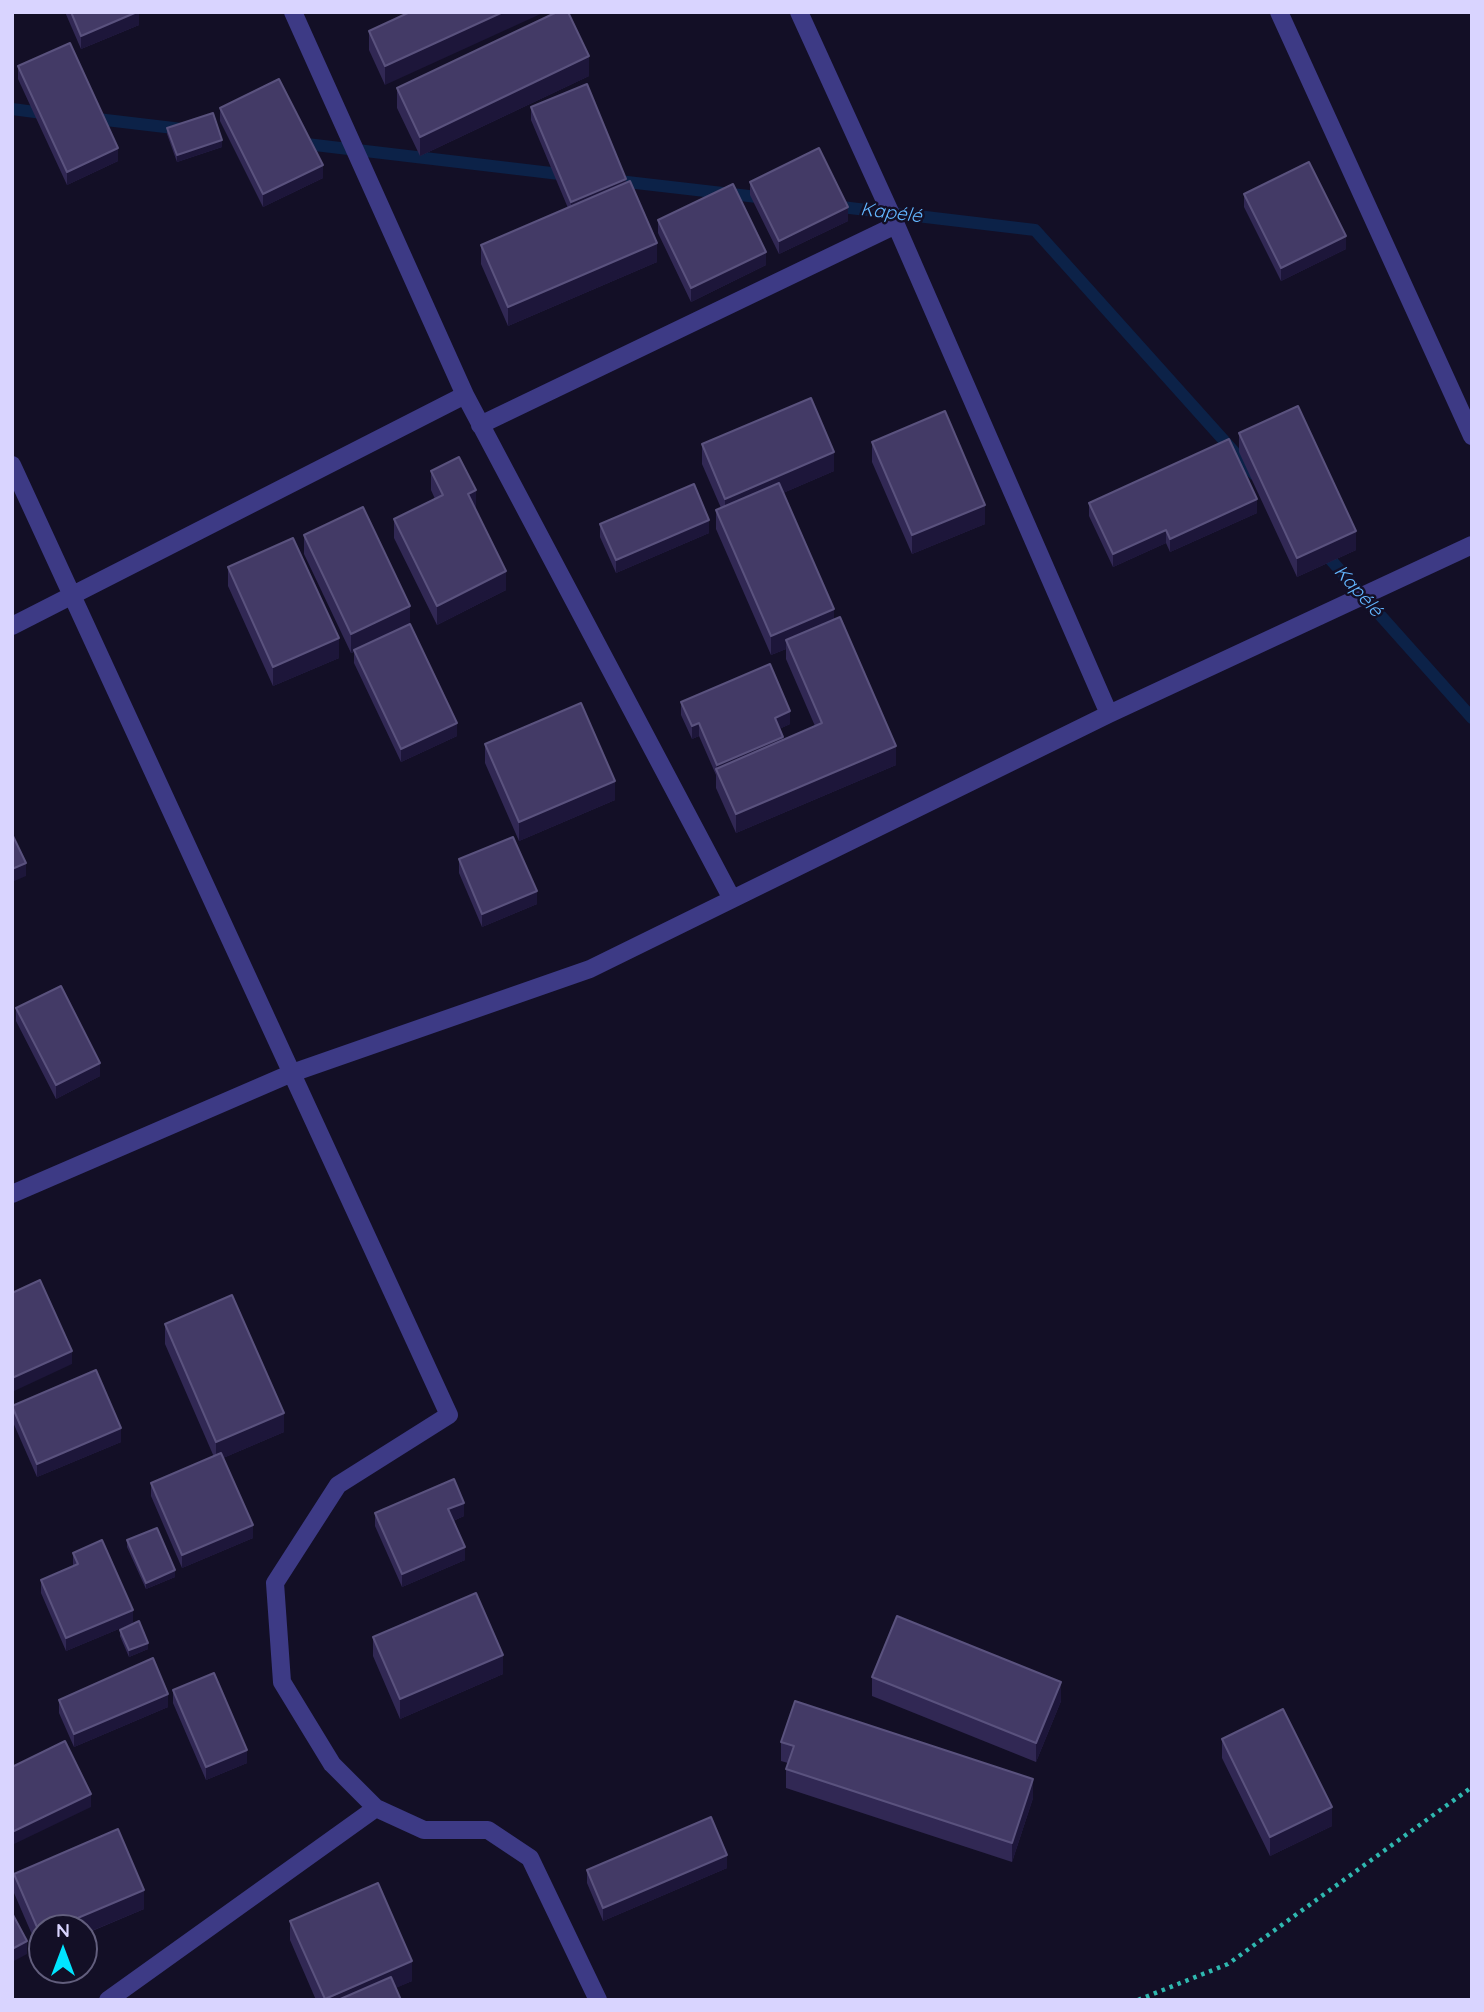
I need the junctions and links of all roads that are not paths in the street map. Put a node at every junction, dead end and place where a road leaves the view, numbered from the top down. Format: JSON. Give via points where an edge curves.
{"nodes":[{"id":1,"x":293,"y":12,"type":"edge"},
{"id":2,"x":799,"y":12,"type":"edge"},
{"id":3,"x":1279,"y":12,"type":"edge"},
{"id":4,"x":896,"y":225,"type":"junction"},
{"id":5,"x":465,"y":395,"type":"junction"},
{"id":6,"x":480,"y":425,"type":"junction"},
{"id":7,"x":1472,"y":436,"type":"edge"},
{"id":8,"x":12,"y":465,"type":"edge"},
{"id":9,"x":1472,"y":545,"type":"edge"},
{"id":10,"x":70,"y":596,"type":"junction"},
{"id":11,"x":12,"y":626,"type":"edge"},
{"id":12,"x":1110,"y":714,"type":"junction"},
{"id":13,"x":732,"y":899,"type":"junction"},
{"id":14,"x":292,"y":1073,"type":"junction"},
{"id":15,"x":12,"y":1195,"type":"edge"},
{"id":16,"x":376,"y":1808,"type":"junction"},
{"id":17,"x":108,"y":2000,"type":"edge"},
{"id":18,"x":598,"y":2000,"type":"edge"}],
"edges":[{"from":1,"to":5,"type":"street"},
{"from":2,"to":4,"type":"street"},
{"from":3,"to":7,"type":"street"},
{"from":4,"to":6,"type":"street"},
{"from":4,"to":12,"type":"street"},
{"from":5,"to":6,"type":"street"},
{"from":5,"to":10,"type":"street"},
{"from":6,"to":13,"type":"street"},
{"from":8,"to":10,"type":"street"},
{"from":9,"to":12,"type":"street"},
{"from":10,"to":11,"type":"street"},
{"from":10,"to":14,"type":"street"},
{"from":12,"to":13,"type":"street"},
{"from":13,"to":14,"type":"street","via":[[590,969]]},
{"from":14,"to":15,"type":"street"},
{"from":14,"to":16,"type":"street","via":[[449,1415],[338,1485],[275,1583],[282,1682],[332,1764]]},
{"from":16,"to":17,"type":"street"},
{"from":16,"to":18,"type":"street","via":[[424,1830],[488,1830],[530,1858]]}]}
